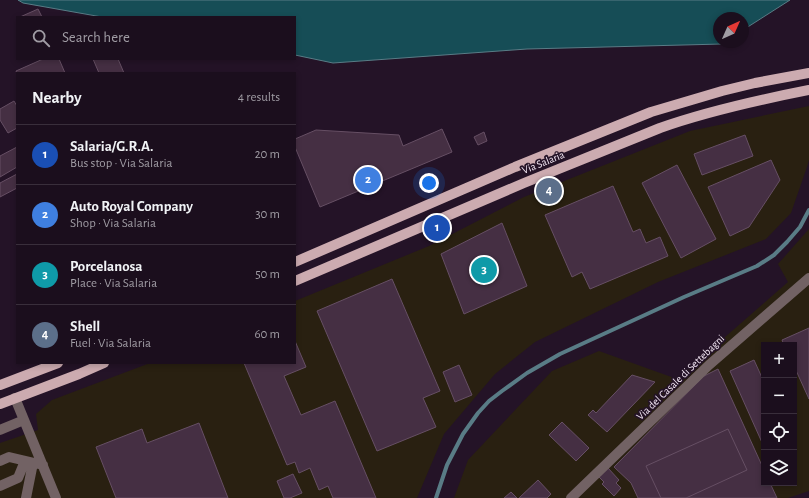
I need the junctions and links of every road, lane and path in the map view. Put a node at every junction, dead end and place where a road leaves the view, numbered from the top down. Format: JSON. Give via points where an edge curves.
{"nodes":[{"id":1,"x":809,"y":73,"type":"edge"},
{"id":2,"x":809,"y":90,"type":"edge"},
{"id":3,"x":296,"y":262,"type":"edge"},
{"id":4,"x":809,"y":278,"type":"edge"},
{"id":5,"x":296,"y":281,"type":"edge"},
{"id":6,"x":55,"y":364,"type":"edge"},
{"id":7,"x":102,"y":364,"type":"edge"},
{"id":8,"x":0,"y":385,"type":"edge"},
{"id":9,"x":15,"y":398,"type":"junction"},
{"id":10,"x":0,"y":404,"type":"edge"},
{"id":11,"x":24,"y":420,"type":"junction"},
{"id":12,"x":0,"y":430,"type":"edge"},
{"id":13,"x":0,"y":461,"type":"edge"},
{"id":14,"x":33,"y":463,"type":"junction"},
{"id":15,"x":0,"y":486,"type":"edge"},
{"id":16,"x":26,"y":498,"type":"edge"},
{"id":17,"x":56,"y":498,"type":"edge"},
{"id":18,"x":571,"y":498,"type":"edge"}],
"edges":[{"from":1,"to":3,"type":"main road","name":"Via Salaria","via":[[722,91],[651,112],[515,167]]},
{"from":2,"to":5,"type":"main road","name":"Via Salaria","via":[[729,107],[660,128]]},
{"from":4,"to":18,"type":"street","name":"Via del Casale di Settebagni","via":[[709,365]]},
{"from":6,"to":8,"type":"main road"},
{"from":7,"to":9,"type":"main road"},
{"from":9,"to":10,"type":"main road"},
{"from":9,"to":11,"type":"street"},
{"from":11,"to":12,"type":"street"},
{"from":11,"to":14,"type":"street"},
{"from":13,"to":14,"type":"street","via":[[10,457]]},
{"from":14,"to":15,"type":"street","via":[[18,478]]},
{"from":14,"to":16,"type":"street"},
{"from":14,"to":17,"type":"street"}]}
